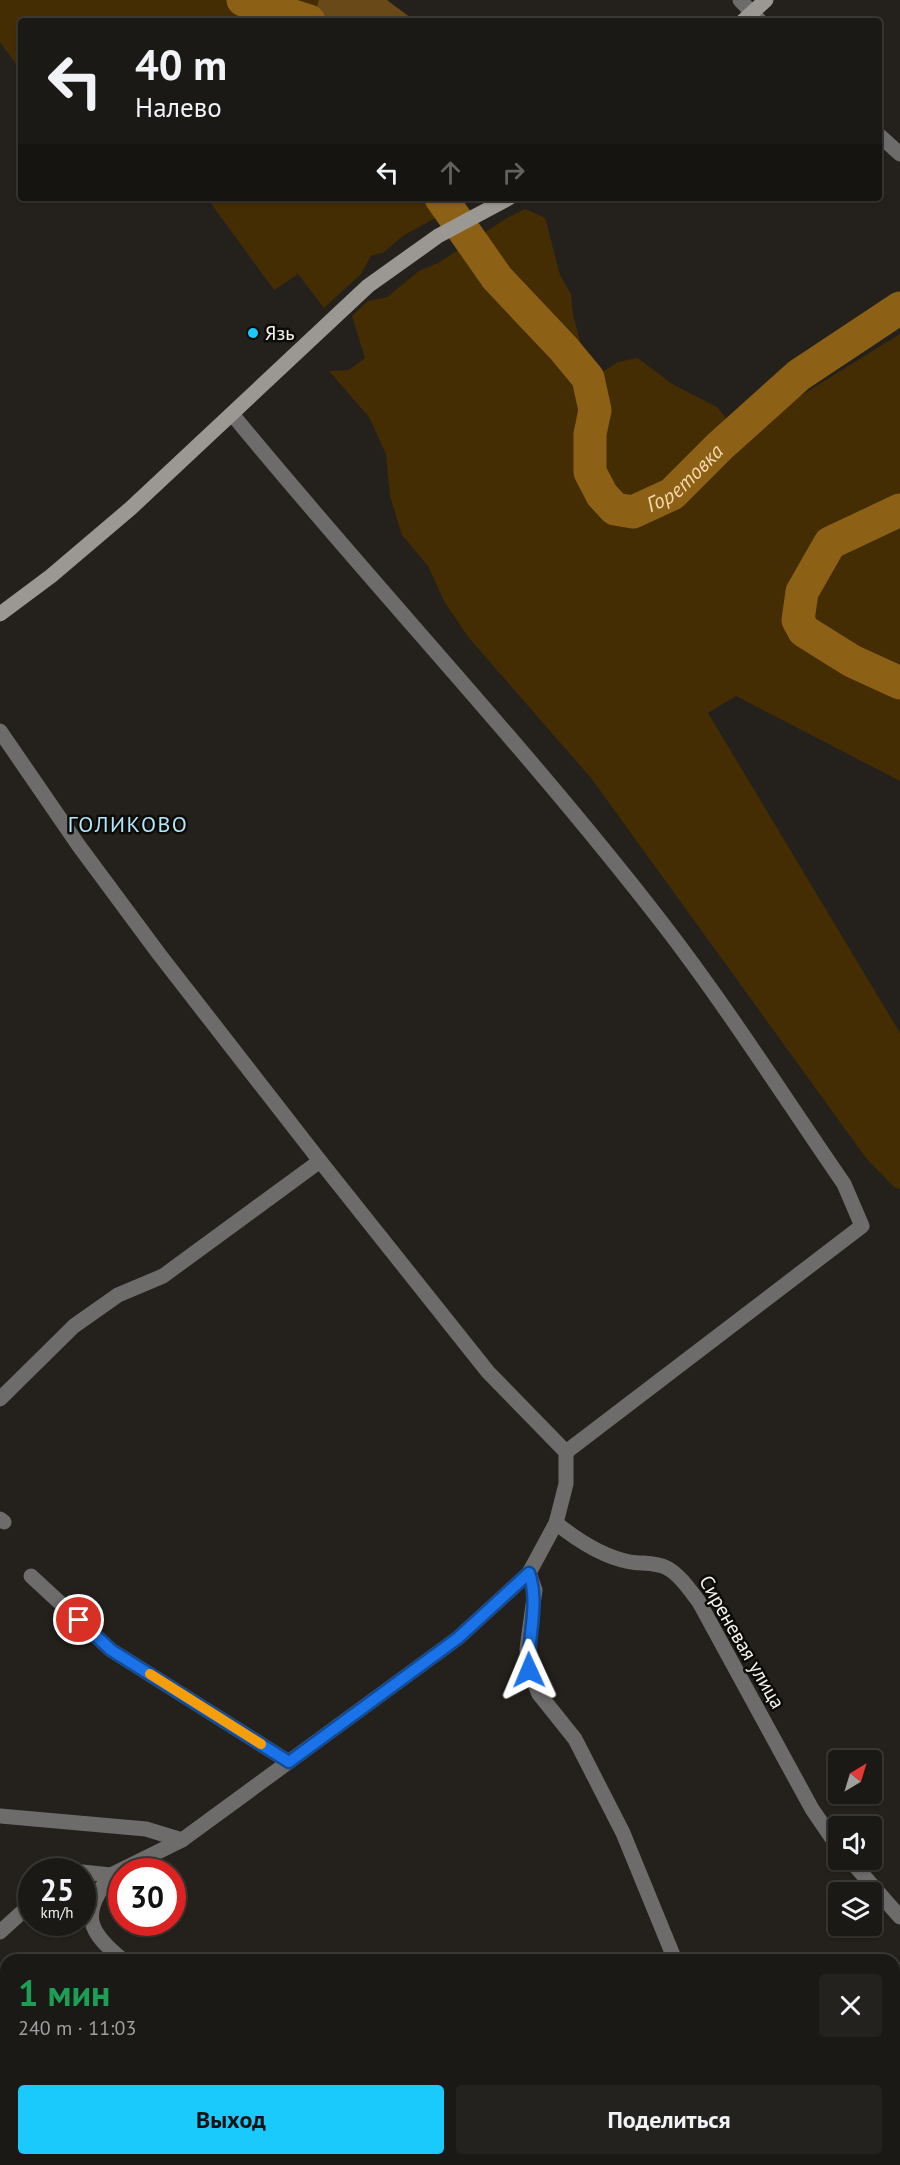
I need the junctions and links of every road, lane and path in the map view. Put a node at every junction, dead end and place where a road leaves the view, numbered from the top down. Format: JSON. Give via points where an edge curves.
{"nodes":[{"id":1,"x":740,"y":0,"type":"edge"},
{"id":2,"x":766,"y":0,"type":"edge"},
{"id":3,"x":751,"y":18,"type":"edge"},
{"id":4,"x":882,"y":138,"type":"edge"},
{"id":5,"x":900,"y":154,"type":"edge"},
{"id":6,"x":503,"y":201,"type":"edge"},
{"id":7,"x":232,"y":414,"type":"junction"},
{"id":8,"x":0,"y":614,"type":"edge"},
{"id":9,"x":0,"y":730,"type":"edge"},
{"id":10,"x":320,"y":1161,"type":"junction"},
{"id":11,"x":0,"y":1399,"type":"edge"},
{"id":12,"x":566,"y":1452,"type":"junction"},
{"id":13,"x":556,"y":1523,"type":"junction"},
{"id":14,"x":529,"y":1573,"type":"junction"},
{"id":15,"x":31,"y":1576,"type":"dead end"},
{"id":16,"x":289,"y":1762,"type":"junction"},
{"id":17,"x":0,"y":1816,"type":"edge"},
{"id":18,"x":828,"y":1832,"type":"edge"},
{"id":19,"x":182,"y":1840,"type":"junction"},
{"id":20,"x":145,"y":1858,"type":"edge"},
{"id":21,"x":859,"y":1870,"type":"edge"},
{"id":22,"x":108,"y":1879,"type":"edge"},
{"id":23,"x":18,"y":1916,"type":"edge"},
{"id":24,"x":900,"y":1917,"type":"edge"},
{"id":25,"x":0,"y":1932,"type":"edge"},
{"id":26,"x":116,"y":1954,"type":"edge"},
{"id":27,"x":673,"y":1954,"type":"edge"}],
"edges":[{"from":1,"to":3,"type":"street"},
{"from":2,"to":3,"type":"street"},
{"from":4,"to":5,"type":"street"},
{"from":6,"to":7,"type":"street","via":[[438,236],[368,286]]},
{"from":7,"to":8,"type":"street","via":[[122,515]]},
{"from":7,"to":12,"type":"street","via":[[662,923],[844,1184],[862,1226]]},
{"from":9,"to":10,"type":"street","via":[[159,954]]},
{"from":10,"to":11,"type":"street","via":[[163,1276],[118,1295],[74,1326]]},
{"from":10,"to":12,"type":"street","via":[[488,1372]]},
{"from":12,"to":13,"type":"street","via":[[566,1484]]},
{"from":13,"to":14,"type":"street"},
{"from":13,"to":18,"type":"street","name":"Сиреневая улица","via":[[602,1551],[629,1562],[666,1567],[682,1581],[699,1602]]},
{"from":14,"to":16,"type":"street","via":[[458,1638]]},
{"from":14,"to":27,"type":"street","via":[[535,1590],[527,1649],[529,1670],[539,1694],[575,1739],[623,1833]]},
{"from":15,"to":16,"type":"street","via":[[111,1650]]},
{"from":16,"to":19,"type":"street"},
{"from":17,"to":19,"type":"street","via":[[146,1829]]},
{"from":19,"to":20,"type":"street"},
{"from":21,"to":24,"type":"street"},
{"from":22,"to":26,"type":"street","via":[[90,1907],[93,1926],[103,1944]]},
{"from":23,"to":25,"type":"street"}]}
